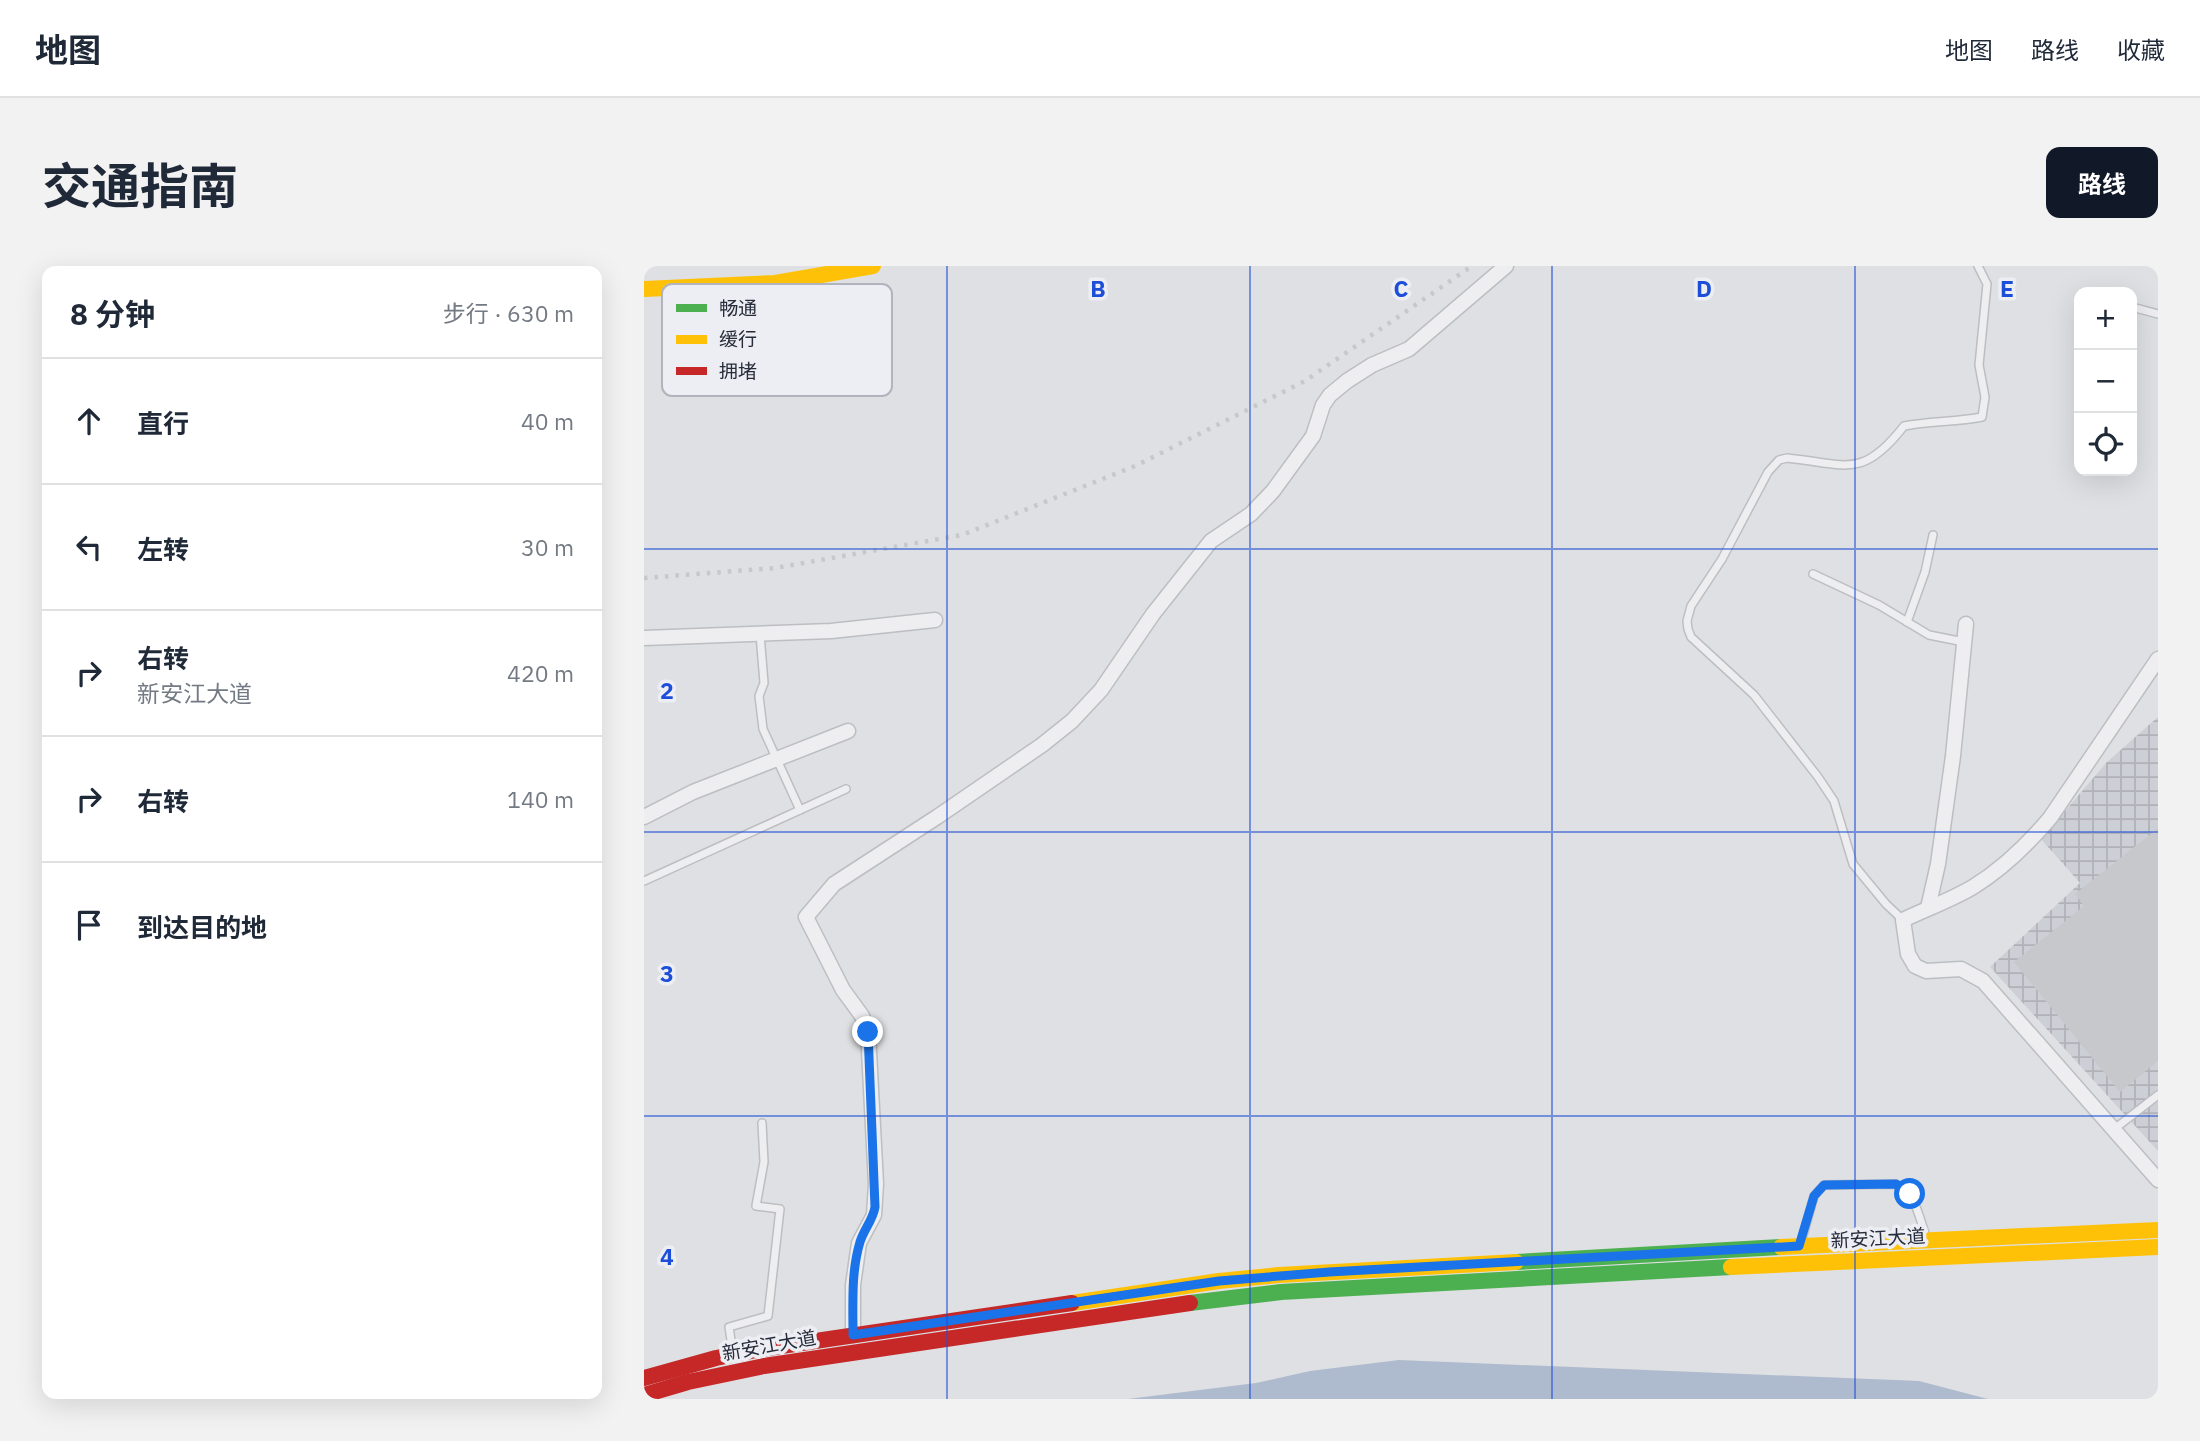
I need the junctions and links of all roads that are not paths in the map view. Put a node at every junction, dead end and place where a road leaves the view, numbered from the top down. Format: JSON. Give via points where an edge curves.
{"nodes":[{"id":1,"x":873,"y":266,"type":"edge"},
{"id":2,"x":1506,"y":266,"type":"edge"},
{"id":3,"x":1978,"y":266,"type":"edge"},
{"id":4,"x":775,"y":284,"type":"edge"},
{"id":5,"x":662,"y":288,"type":"edge"},
{"id":6,"x":644,"y":289,"type":"edge"},
{"id":7,"x":2137,"y":308,"type":"edge"},
{"id":8,"x":2158,"y":314,"type":"edge"},
{"id":9,"x":1933,"y":535,"type":"dead end"},
{"id":10,"x":1813,"y":574,"type":"dead end"},
{"id":11,"x":935,"y":620,"type":"dead end"},
{"id":12,"x":1907,"y":622,"type":"junction"},
{"id":13,"x":1966,"y":624,"type":"dead end"},
{"id":14,"x":760,"y":633,"type":"junction"},
{"id":15,"x":644,"y":638,"type":"edge"},
{"id":16,"x":1966,"y":643,"type":"junction"},
{"id":17,"x":2158,"y":659,"type":"edge"},
{"id":18,"x":848,"y":731,"type":"dead end"},
{"id":19,"x":777,"y":759,"type":"junction"},
{"id":20,"x":846,"y":789,"type":"dead end"},
{"id":21,"x":800,"y":810,"type":"junction"},
{"id":22,"x":644,"y":817,"type":"edge"},
{"id":23,"x":644,"y":880,"type":"edge"},
{"id":24,"x":1928,"y":908,"type":"junction"},
{"id":25,"x":1903,"y":920,"type":"junction"},
{"id":26,"x":2158,"y":1095,"type":"edge"},
{"id":27,"x":762,"y":1123,"type":"dead end"},
{"id":28,"x":2113,"y":1130,"type":"junction"},
{"id":29,"x":2158,"y":1180,"type":"edge"},
{"id":30,"x":2158,"y":1230,"type":"edge"},
{"id":31,"x":1927,"y":1239,"type":"junction"},
{"id":32,"x":1799,"y":1246,"type":"junction"},
{"id":33,"x":2158,"y":1247,"type":"edge"},
{"id":34,"x":853,"y":1335,"type":"junction"},
{"id":35,"x":733,"y":1355,"type":"junction"},
{"id":36,"x":644,"y":1377,"type":"edge"},
{"id":37,"x":644,"y":1395,"type":"edge"}],
"edges":[{"from":1,"to":4,"type":"main road"},
{"from":2,"to":34,"type":"street","via":[[1409,349],[1372,365],[1330,395],[1312,436],[1273,491],[1251,514],[1211,541],[1101,690],[1072,721],[834,884],[806,917],[868,1032],[875,1207],[859,1243]]},
{"from":3,"to":25,"type":"lane","via":[[1987,284],[1979,365],[1985,397],[1982,417],[1903,426],[1889,446],[1854,466],[1779,460],[1691,606],[1687,621],[1691,637],[1754,695],[1818,778],[1834,801],[1853,864]]},
{"from":5,"to":6,"type":"main road"},
{"from":7,"to":8,"type":"lane"},
{"from":9,"to":12,"type":"lane"},
{"from":10,"to":12,"type":"lane"},
{"from":11,"to":14,"type":"street"},
{"from":12,"to":16,"type":"lane","via":[[1929,635]]},
{"from":13,"to":16,"type":"street"},
{"from":14,"to":15,"type":"street"},
{"from":14,"to":19,"type":"lane","via":[[763,729]]},
{"from":16,"to":24,"type":"street","via":[[1938,864]]},
{"from":17,"to":24,"type":"street","via":[[2036,834],[1980,882]]},
{"from":18,"to":19,"type":"street"},
{"from":19,"to":21,"type":"lane"},
{"from":19,"to":22,"type":"street"},
{"from":20,"to":21,"type":"lane"},
{"from":21,"to":23,"type":"lane"},
{"from":24,"to":25,"type":"street"},
{"from":25,"to":28,"type":"street","via":[[1908,954],[1915,966],[1926,971],[1961,969],[1983,981]]},
{"from":26,"to":28,"type":"lane"},
{"from":27,"to":35,"type":"lane","via":[[764,1162],[756,1206],[780,1209],[768,1316],[729,1327]]},
{"from":28,"to":29,"type":"street"},
{"from":30,"to":31,"type":"main road","name":"新安江大道"},
{"from":31,"to":32,"type":"main road","name":"新安江大道"},
{"from":31,"to":32,"type":"lane","via":[[1912,1199],[1901,1186],[1824,1185],[1814,1196]]},
{"from":32,"to":34,"type":"main road","name":"新安江大道","via":[[1255,1278]]},
{"from":33,"to":37,"type":"main road","name":"新安江大道","via":[[1233,1297],[764,1366]]},
{"from":34,"to":35,"type":"main road","name":"新安江大道"},
{"from":35,"to":36,"type":"main road","name":"新安江大道"}]}
